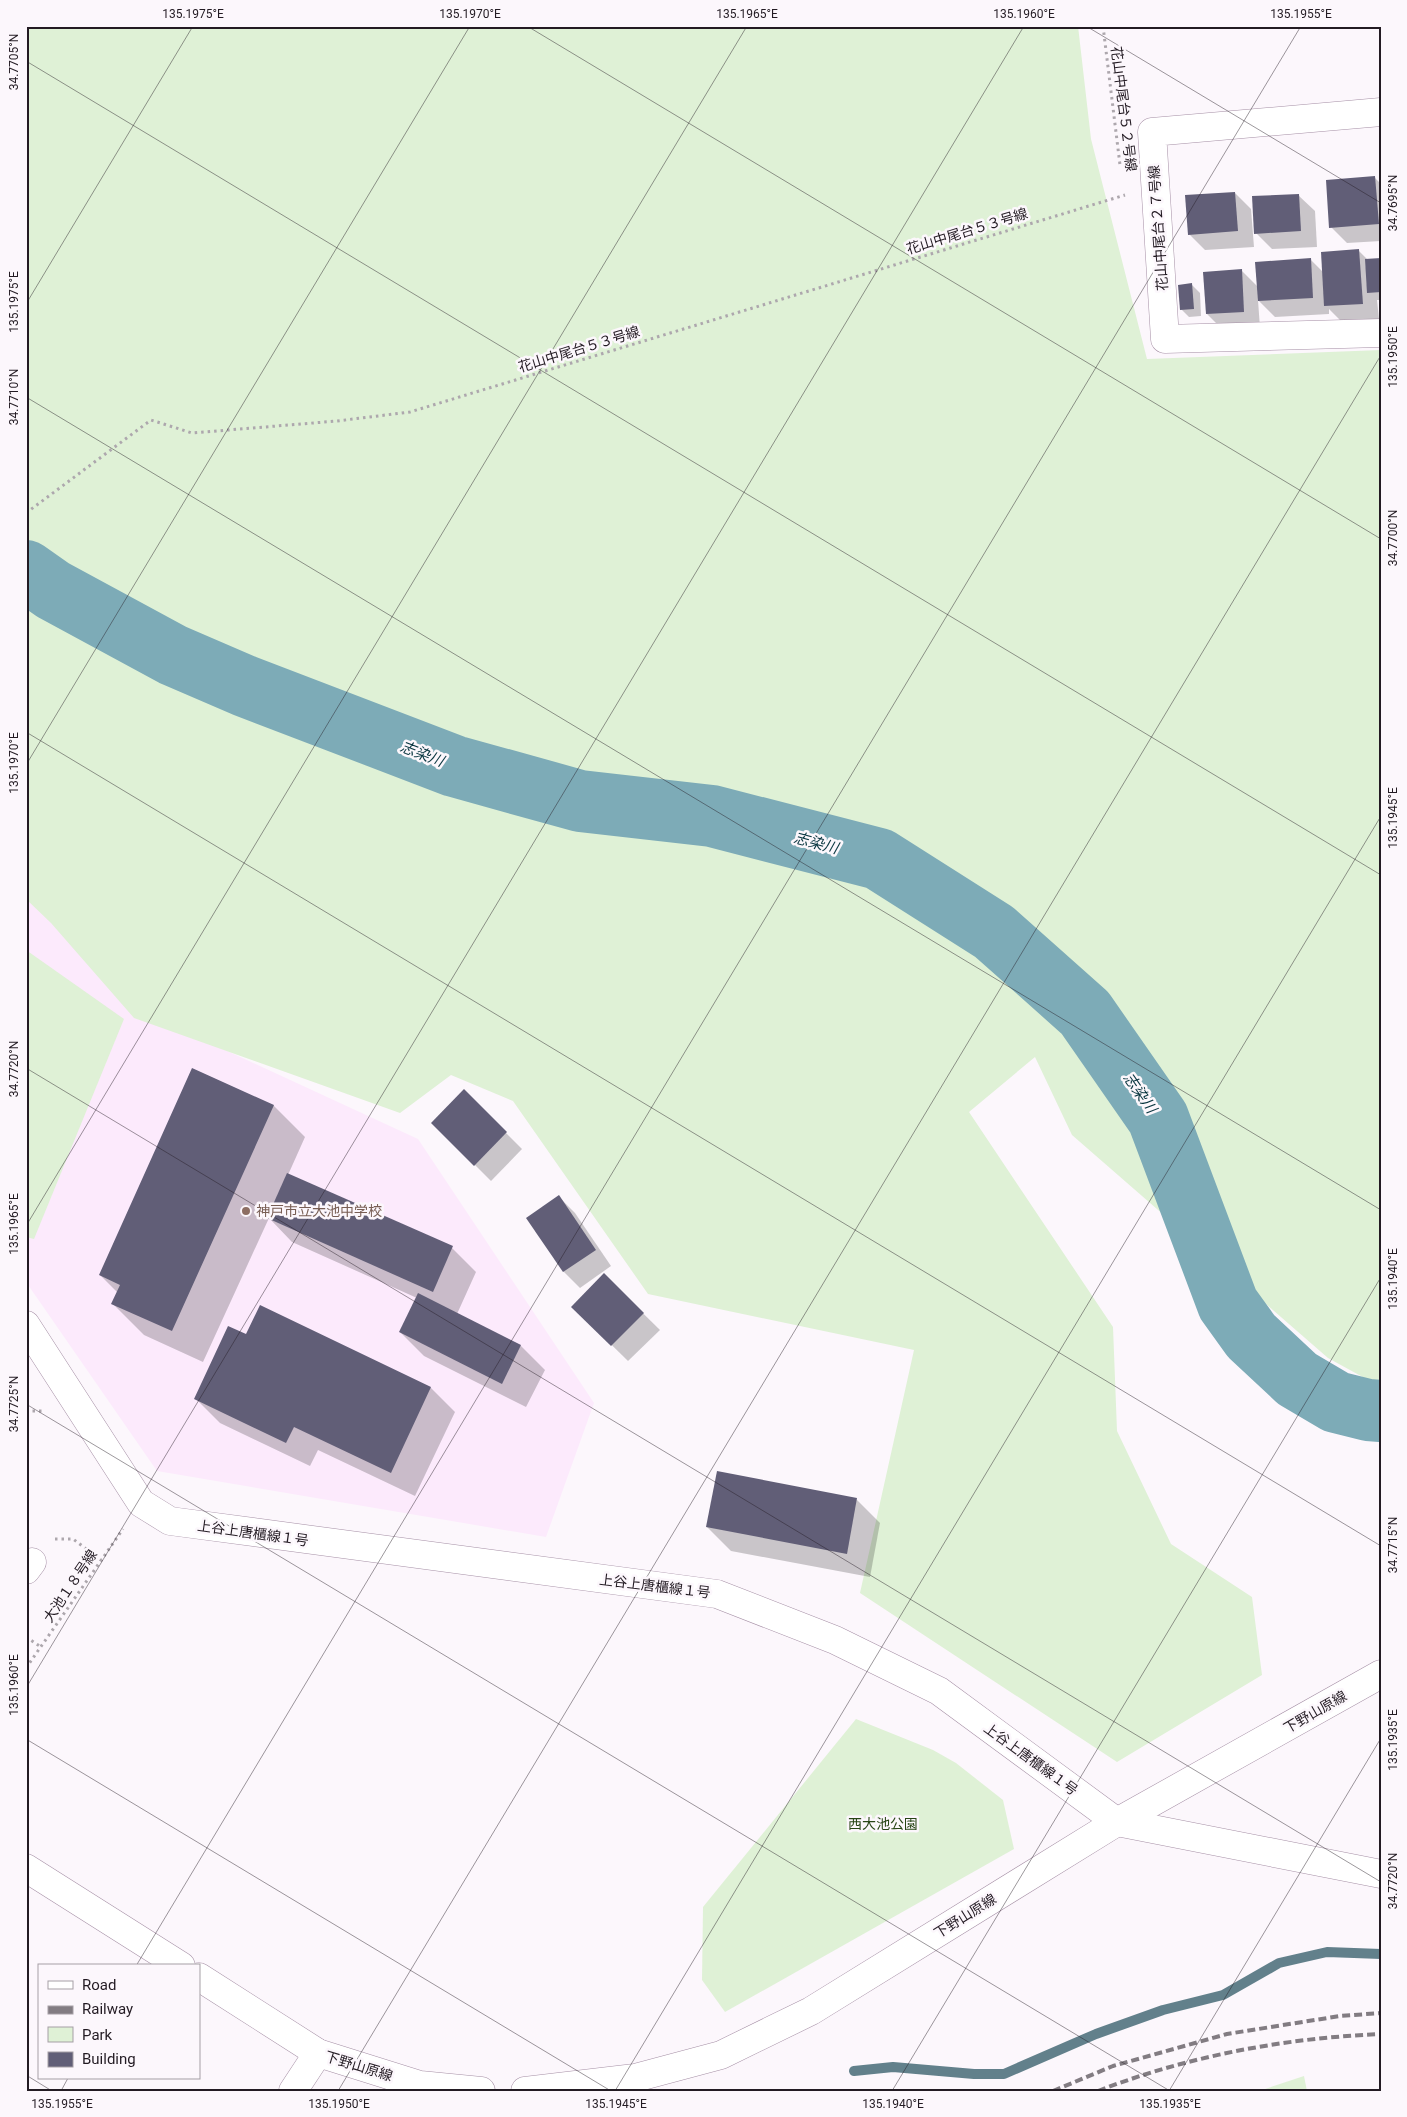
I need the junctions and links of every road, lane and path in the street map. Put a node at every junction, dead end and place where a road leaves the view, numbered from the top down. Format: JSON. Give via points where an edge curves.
{"nodes":[{"id":1,"x":1102,"y":26,"type":"edge"},
{"id":2,"x":1381,"y":112,"type":"edge"},
{"id":3,"x":1120,"y":167,"type":"dead end"},
{"id":4,"x":1122,"y":186,"type":"dead end"},
{"id":5,"x":1155,"y":189,"type":"junction"},
{"id":6,"x":1124,"y":195,"type":"junction"},
{"id":7,"x":1381,"y":333,"type":"edge"},
{"id":8,"x":26,"y":513,"type":"edge"},
{"id":9,"x":26,"y":1325,"type":"edge"},
{"id":10,"x":73,"y":1538,"type":"dead end"},
{"id":11,"x":116,"y":1540,"type":"dead end"},
{"id":12,"x":101,"y":1560,"type":"junction"},
{"id":13,"x":26,"y":1636,"type":"edge"},
{"id":14,"x":41,"y":1647,"type":"junction"},
{"id":15,"x":26,"y":1668,"type":"edge"},
{"id":16,"x":1381,"y":1674,"type":"edge"},
{"id":17,"x":1117,"y":1822,"type":"junction"},
{"id":18,"x":26,"y":1868,"type":"edge"},
{"id":19,"x":1381,"y":1874,"type":"edge"},
{"id":20,"x":178,"y":1964,"type":"edge"},
{"id":21,"x":200,"y":1978,"type":"edge"},
{"id":22,"x":318,"y":2053,"type":"junction"},
{"id":23,"x":292,"y":2091,"type":"edge"},
{"id":24,"x":481,"y":2091,"type":"edge"},
{"id":25,"x":525,"y":2091,"type":"edge"}],
"edges":[{"from":1,"to":3,"type":"path","name":"花山中尾台５２号線"},
{"from":2,"to":5,"type":"street","name":"花山中尾台２７号線","via":[[1152,132]]},
{"from":4,"to":6,"type":"path","name":"花山中尾台５２号線"},
{"from":5,"to":6,"type":"path","name":"花山中尾台５３号線"},
{"from":5,"to":7,"type":"street","name":"花山中尾台２７号線","via":[[1166,339]]},
{"from":6,"to":8,"type":"path","name":"花山中尾台５３号線","via":[[410,412],[192,433],[151,420]]},
{"from":9,"to":17,"type":"street","name":"上谷上唐櫃線１号","via":[[142,1503],[170,1522],[717,1594],[834,1640],[939,1691]]},
{"from":10,"to":12,"type":"path"},
{"from":11,"to":12,"type":"path","name":"大池１８号線"},
{"from":12,"to":14,"type":"path","name":"大池１８号線"},
{"from":13,"to":14,"type":"path"},
{"from":14,"to":15,"type":"path","name":"大池１８号線"},
{"from":16,"to":17,"type":"street","name":"下野山原線"},
{"from":17,"to":19,"type":"street","name":"上谷上唐櫃線１号"},
{"from":17,"to":25,"type":"street","name":"下野山原線","via":[[811,2011],[721,2055],[635,2078]]},
{"from":18,"to":20,"type":"street"},
{"from":21,"to":22,"type":"street","name":"下野山原線"},
{"from":22,"to":23,"type":"street"},
{"from":22,"to":24,"type":"street","name":"下野山原線","via":[[420,2085]]}]}
